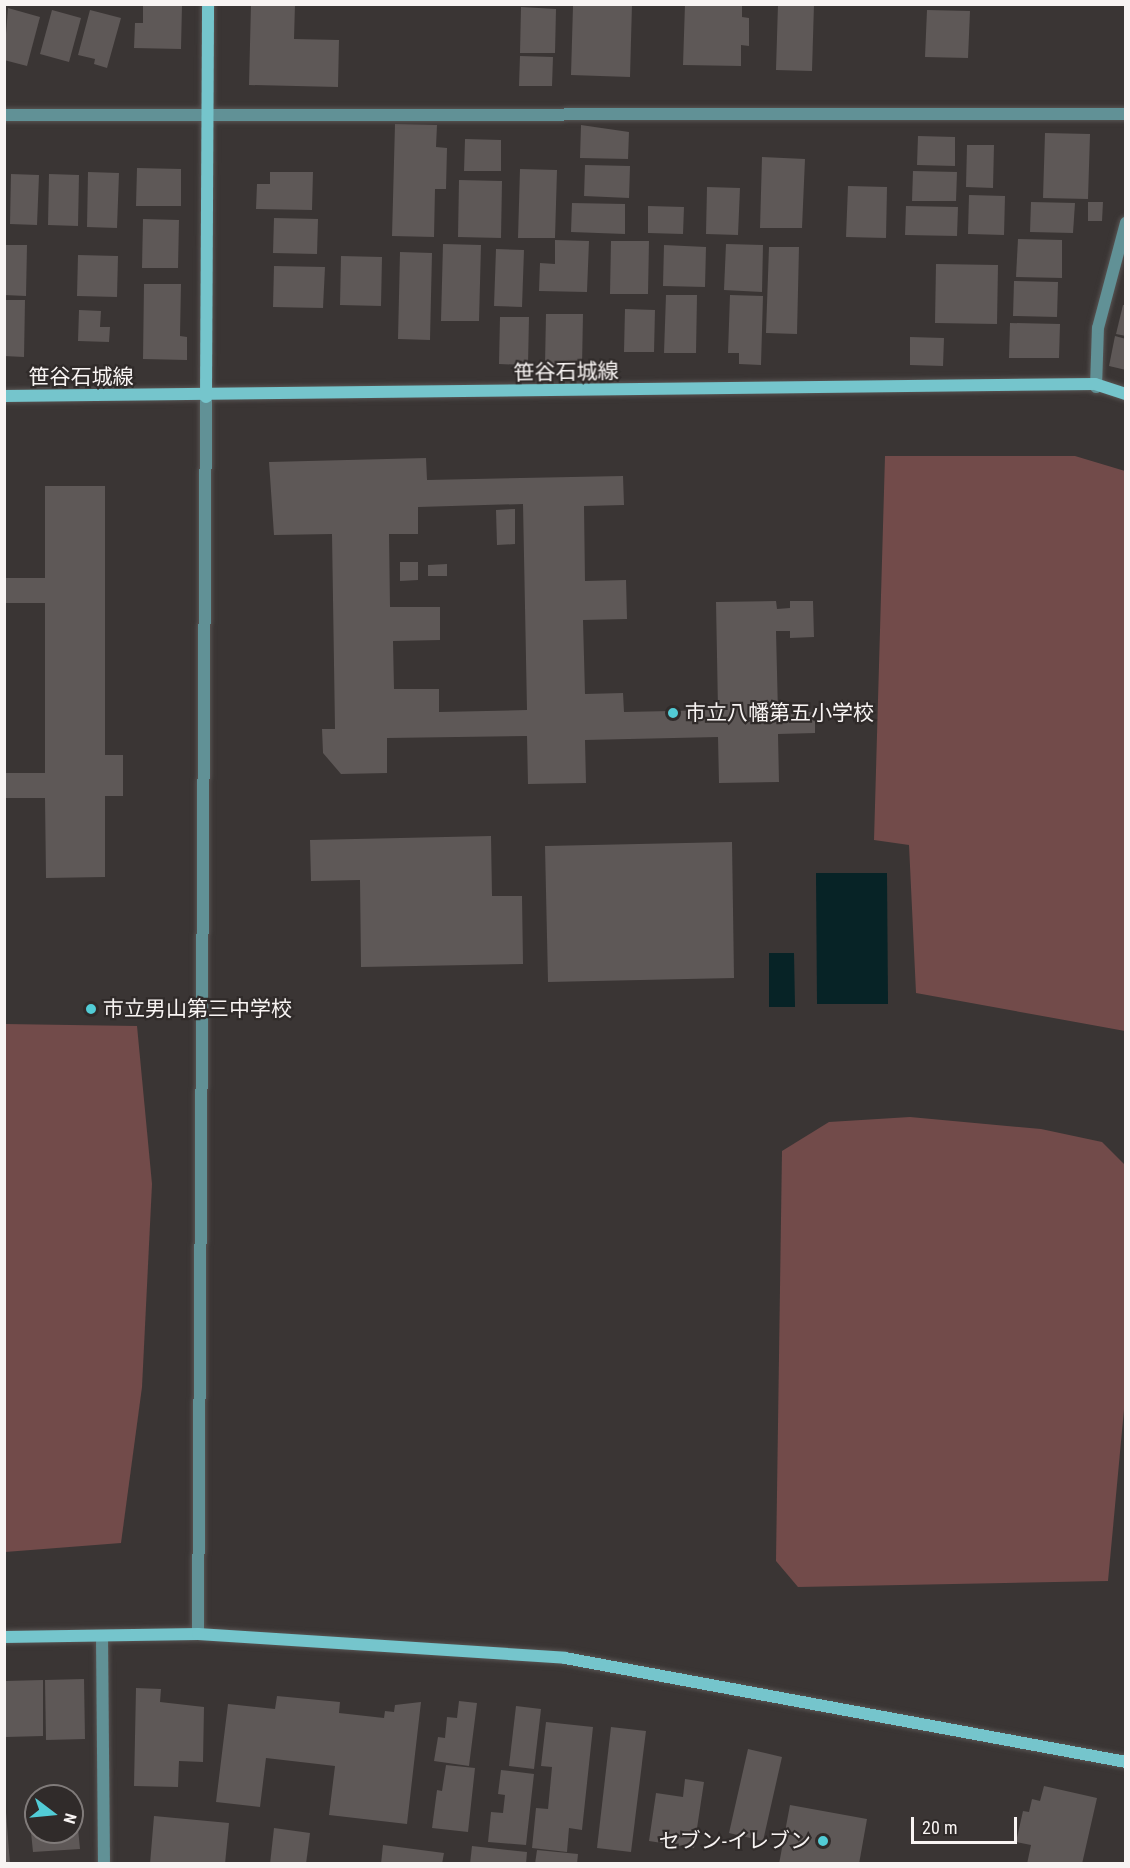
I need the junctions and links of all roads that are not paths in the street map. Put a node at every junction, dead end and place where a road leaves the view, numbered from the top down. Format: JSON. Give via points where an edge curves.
{"nodes":[{"id":1,"x":208,"y":4,"type":"edge"},
{"id":2,"x":1125,"y":114,"type":"edge"},
{"id":3,"x":4,"y":115,"type":"edge"},
{"id":4,"x":207,"y":115,"type":"junction"},
{"id":5,"x":1125,"y":223,"type":"edge"},
{"id":6,"x":1096,"y":387,"type":"junction"},
{"id":7,"x":1125,"y":394,"type":"edge"},
{"id":8,"x":4,"y":396,"type":"edge"},
{"id":9,"x":206,"y":397,"type":"junction"},
{"id":10,"x":198,"y":1634,"type":"junction"},
{"id":11,"x":102,"y":1636,"type":"junction"},
{"id":12,"x":4,"y":1637,"type":"edge"},
{"id":13,"x":1125,"y":1762,"type":"edge"},
{"id":14,"x":104,"y":1863,"type":"edge"}],
"edges":[{"from":1,"to":4,"type":"street"},
{"from":2,"to":4,"type":"street"},
{"from":3,"to":4,"type":"street"},
{"from":4,"to":9,"type":"street"},
{"from":5,"to":6,"type":"street","via":[[1098,328]]},
{"from":6,"to":7,"type":"street","name":"笹谷石城線"},
{"from":6,"to":9,"type":"street","name":"笹谷石城線","via":[[1095,384]]},
{"from":8,"to":9,"type":"street","name":"笹谷石城線"},
{"from":9,"to":10,"type":"street"},
{"from":10,"to":11,"type":"street"},
{"from":10,"to":13,"type":"street","via":[[565,1658]]},
{"from":11,"to":12,"type":"street"},
{"from":11,"to":14,"type":"street"}]}
